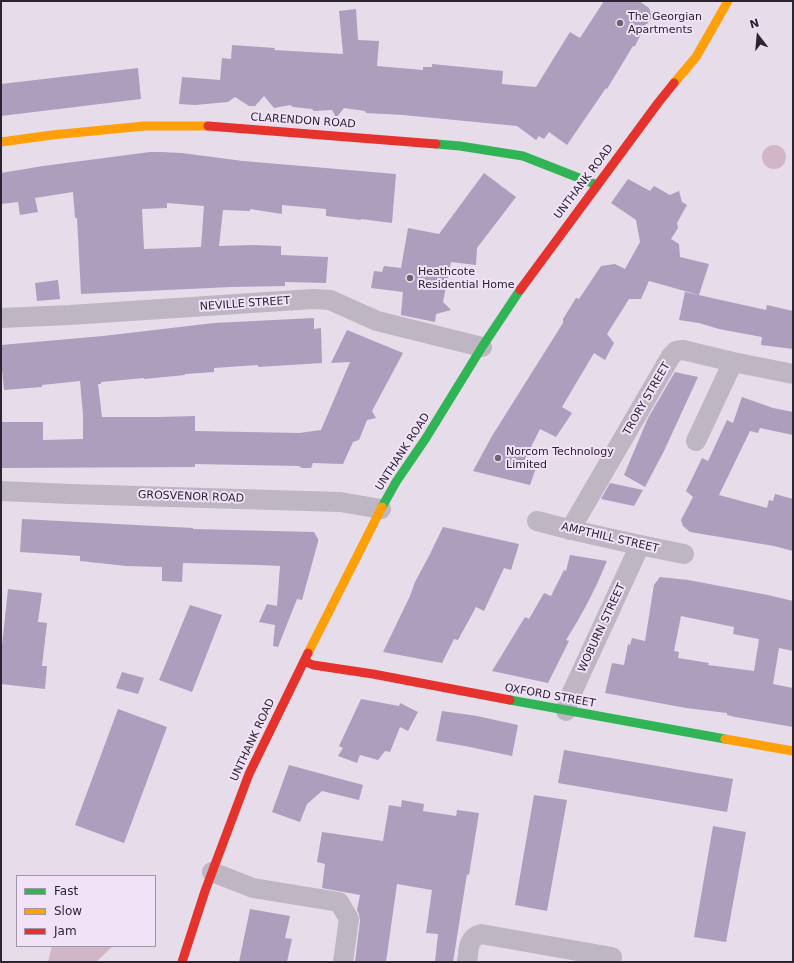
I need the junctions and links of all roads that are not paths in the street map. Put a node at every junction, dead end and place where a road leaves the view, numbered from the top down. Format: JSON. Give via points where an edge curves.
{"nodes":[{"id":1,"x":728,"y":1,"type":"edge"},
{"id":2,"x":1,"y":142,"type":"edge"},
{"id":3,"x":597,"y":185,"type":"junction"},
{"id":4,"x":1,"y":318,"type":"edge"},
{"id":5,"x":482,"y":347,"type":"junction"},
{"id":6,"x":733,"y":362,"type":"junction"},
{"id":7,"x":793,"y":374,"type":"edge"},
{"id":8,"x":696,"y":441,"type":"dead end"},
{"id":9,"x":1,"y":490,"type":"edge"},
{"id":10,"x":381,"y":509,"type":"junction"},
{"id":11,"x":536,"y":521,"type":"dead end"},
{"id":12,"x":570,"y":530,"type":"junction"},
{"id":13,"x":640,"y":545,"type":"junction"},
{"id":14,"x":684,"y":554,"type":"dead end"},
{"id":15,"x":304,"y":661,"type":"junction"},
{"id":16,"x":566,"y":711,"type":"junction"},
{"id":17,"x":793,"y":751,"type":"edge"},
{"id":18,"x":212,"y":872,"type":"junction"},
{"id":19,"x":612,"y":957,"type":"dead end"},
{"id":20,"x":182,"y":962,"type":"edge"},
{"id":21,"x":342,"y":962,"type":"edge"},
{"id":22,"x":467,"y":962,"type":"edge"}],
"edges":[{"from":1,"to":3,"type":"street","name":"UNTHANK ROAD","via":[[696,57]]},
{"from":2,"to":3,"type":"street","name":"CLARENDON ROAD","via":[[144,126],[213,126],[460,146],[523,156]]},
{"from":3,"to":5,"type":"street","name":"UNTHANK ROAD","via":[[522,287]]},
{"from":4,"to":5,"type":"street","name":"NEVILLE STREET","via":[[330,300],[377,321]]},
{"from":5,"to":10,"type":"street","name":"UNTHANK ROAD"},
{"from":6,"to":7,"type":"street","name":"TRORY STREET"},
{"from":6,"to":8,"type":"street"},
{"from":6,"to":12,"type":"street","name":"TRORY STREET","via":[[683,350],[676,351],[671,356]]},
{"from":9,"to":10,"type":"street","name":"GROSVENOR ROAD","via":[[340,502]]},
{"from":10,"to":15,"type":"street","name":"UNTHANK ROAD"},
{"from":11,"to":12,"type":"street","name":"AMPTHILL STREET"},
{"from":12,"to":13,"type":"street","name":"AMPTHILL STREET"},
{"from":13,"to":14,"type":"street","name":"AMPTHILL STREET"},
{"from":13,"to":16,"type":"street","name":"WOBURN STREET","via":[[568,701]]},
{"from":15,"to":16,"type":"street","name":"OXFORD STREET","via":[[313,665]]},
{"from":15,"to":18,"type":"street","name":"UNTHANK ROAD","via":[[249,774]]},
{"from":16,"to":17,"type":"street","name":"OXFORD STREET"},
{"from":18,"to":20,"type":"street","name":"UNTHANK ROAD"},
{"from":18,"to":21,"type":"street","via":[[253,888],[339,902],[350,919]]},
{"from":19,"to":22,"type":"street","via":[[481,934],[470,941]]}]}
